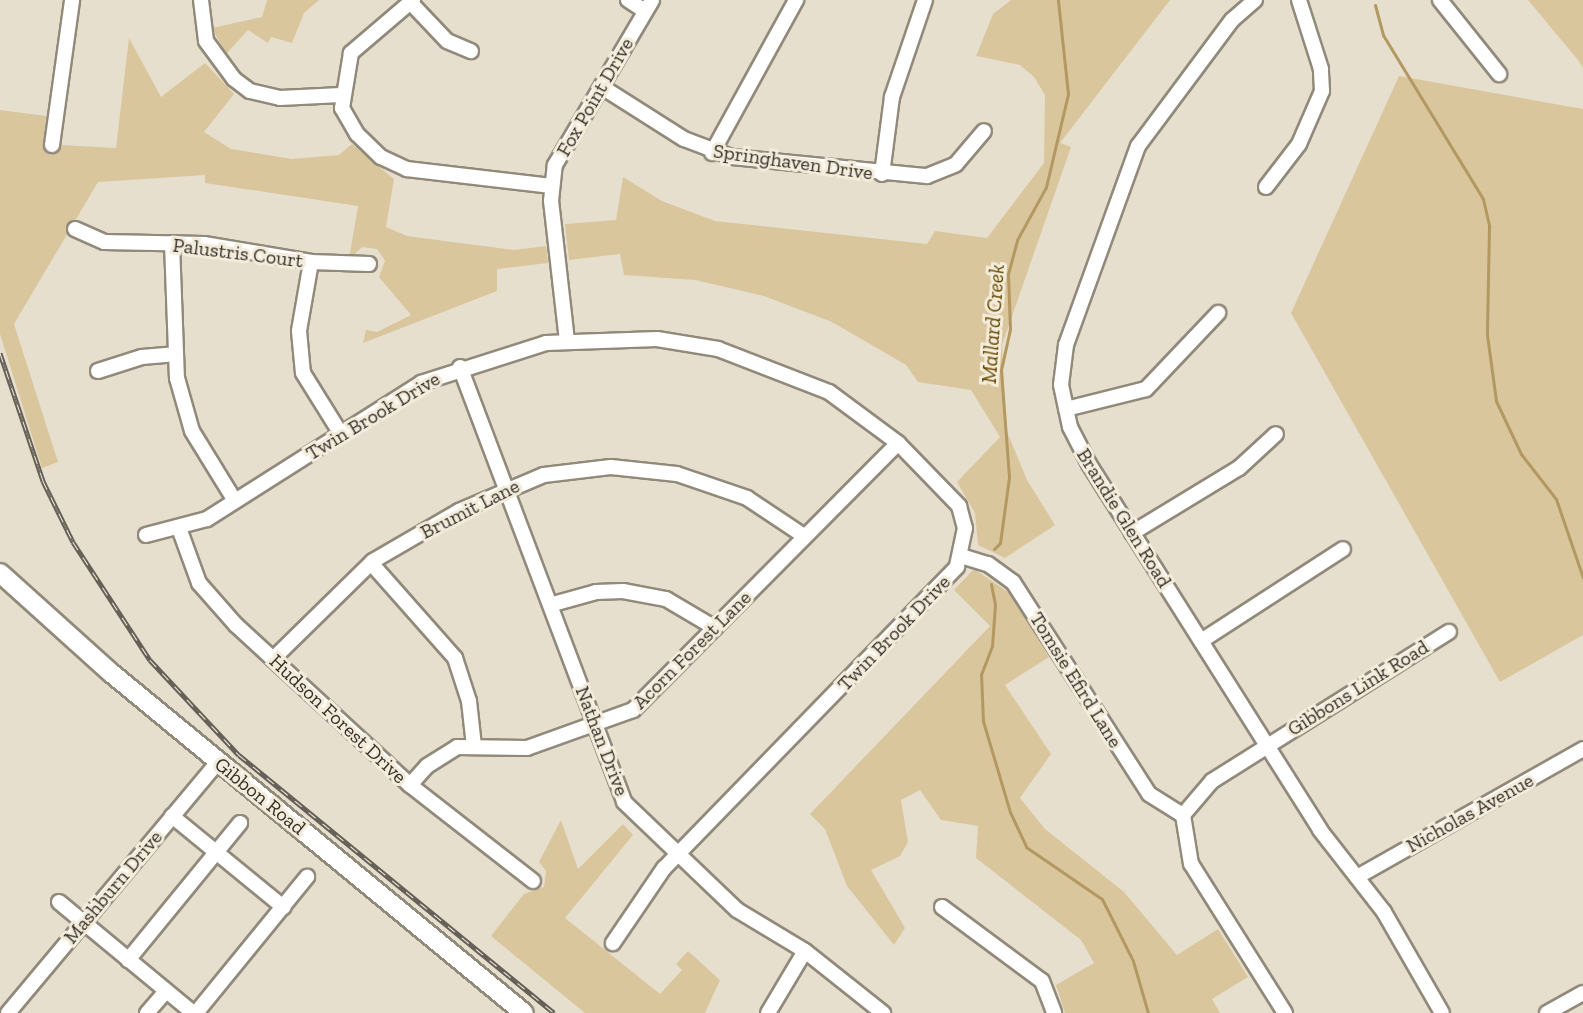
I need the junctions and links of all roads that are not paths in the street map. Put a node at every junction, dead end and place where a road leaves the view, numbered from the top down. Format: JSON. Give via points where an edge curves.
{"nodes":[{"id":1,"x":72,"y":0,"type":"edge"},
{"id":2,"x":201,"y":0,"type":"edge"},
{"id":3,"x":628,"y":0,"type":"edge"},
{"id":4,"x":796,"y":0,"type":"edge"},
{"id":5,"x":925,"y":0,"type":"edge"},
{"id":6,"x":1255,"y":0,"type":"edge"},
{"id":7,"x":1299,"y":0,"type":"edge"},
{"id":8,"x":1440,"y":0,"type":"edge"},
{"id":9,"x":412,"y":1,"type":"edge"},
{"id":10,"x":649,"y":6,"type":"edge"},
{"id":11,"x":471,"y":51,"type":"dead end"},
{"id":12,"x":1499,"y":74,"type":"dead end"},
{"id":13,"x":602,"y":87,"type":"junction"},
{"id":14,"x":341,"y":95,"type":"junction"},
{"id":15,"x":984,"y":131,"type":"dead end"},
{"id":16,"x":52,"y":145,"type":"dead end"},
{"id":17,"x":712,"y":153,"type":"junction"},
{"id":18,"x":882,"y":174,"type":"junction"},
{"id":19,"x":551,"y":186,"type":"junction"},
{"id":20,"x":1266,"y":187,"type":"dead end"},
{"id":21,"x":75,"y":229,"type":"dead end"},
{"id":22,"x":172,"y":243,"type":"junction"},
{"id":23,"x":311,"y":262,"type":"junction"},
{"id":24,"x":369,"y":264,"type":"dead end"},
{"id":25,"x":1218,"y":313,"type":"dead end"},
{"id":26,"x":567,"y":341,"type":"junction"},
{"id":27,"x":174,"y":354,"type":"junction"},
{"id":28,"x":460,"y":367,"type":"junction"},
{"id":29,"x":98,"y":370,"type":"dead end"},
{"id":30,"x":1066,"y":409,"type":"junction"},
{"id":31,"x":341,"y":434,"type":"junction"},
{"id":32,"x":1276,"y":434,"type":"dead end"},
{"id":33,"x":898,"y":443,"type":"junction"},
{"id":34,"x":505,"y":489,"type":"junction"},
{"id":35,"x":235,"y":501,"type":"junction"},
{"id":36,"x":179,"y":528,"type":"junction"},
{"id":37,"x":1132,"y":533,"type":"junction"},
{"id":38,"x":146,"y":535,"type":"dead end"},
{"id":39,"x":804,"y":536,"type":"junction"},
{"id":40,"x":1343,"y":549,"type":"dead end"},
{"id":41,"x":961,"y":556,"type":"junction"},
{"id":42,"x":371,"y":563,"type":"junction"},
{"id":43,"x":0,"y":573,"type":"edge"},
{"id":44,"x":553,"y":604,"type":"junction"},
{"id":45,"x":715,"y":628,"type":"junction"},
{"id":46,"x":1449,"y":632,"type":"dead end"},
{"id":47,"x":1201,"y":641,"type":"junction"},
{"id":48,"x":273,"y":659,"type":"junction"},
{"id":49,"x":594,"y":725,"type":"junction"},
{"id":50,"x":1267,"y":745,"type":"junction"},
{"id":51,"x":474,"y":746,"type":"junction"},
{"id":52,"x":1583,"y":749,"type":"edge"},
{"id":53,"x":218,"y":762,"type":"junction"},
{"id":54,"x":410,"y":785,"type":"junction"},
{"id":55,"x":1183,"y":815,"type":"junction"},
{"id":56,"x":172,"y":816,"type":"junction"},
{"id":57,"x":240,"y":823,"type":"dead end"},
{"id":58,"x":217,"y":852,"type":"junction"},
{"id":59,"x":676,"y":856,"type":"junction"},
{"id":60,"x":1357,"y":877,"type":"junction"},
{"id":61,"x":308,"y":878,"type":"dead end"},
{"id":62,"x":533,"y":881,"type":"dead end"},
{"id":63,"x":59,"y":902,"type":"dead end"},
{"id":64,"x":283,"y":906,"type":"junction"},
{"id":65,"x":942,"y":907,"type":"dead end"},
{"id":66,"x":84,"y":922,"type":"junction"},
{"id":67,"x":613,"y":943,"type":"dead end"},
{"id":68,"x":805,"y":951,"type":"junction"},
{"id":69,"x":128,"y":960,"type":"junction"},
{"id":70,"x":166,"y":991,"type":"junction"},
{"id":71,"x":1582,"y":996,"type":"edge"},
{"id":72,"x":9,"y":1013,"type":"edge"},
{"id":73,"x":147,"y":1013,"type":"edge"},
{"id":74,"x":194,"y":1013,"type":"edge"},
{"id":75,"x":524,"y":1013,"type":"edge"},
{"id":76,"x":768,"y":1013,"type":"edge"},
{"id":77,"x":883,"y":1013,"type":"edge"},
{"id":78,"x":1054,"y":1013,"type":"edge"},
{"id":79,"x":1285,"y":1013,"type":"edge"},
{"id":80,"x":1442,"y":1013,"type":"edge"},
{"id":81,"x":1547,"y":1013,"type":"edge"}],
"edges":[{"from":1,"to":16,"type":"street"},
{"from":2,"to":14,"type":"street","via":[[206,41],[250,91],[280,98]]},
{"from":3,"to":10,"type":"street"},
{"from":4,"to":17,"type":"street"},
{"from":5,"to":18,"type":"street","via":[[892,97]]},
{"from":6,"to":30,"type":"street","name":"Brandie Glen Road","via":[[1232,20],[1133,156],[1066,345],[1060,372]]},
{"from":7,"to":20,"type":"street","via":[[1321,69],[1322,91],[1299,144]]},
{"from":8,"to":12,"type":"street"},
{"from":9,"to":11,"type":"street","via":[[447,41]]},
{"from":9,"to":14,"type":"street","via":[[351,53]]},
{"from":10,"to":13,"type":"street","name":"Fox Point Drive"},
{"from":13,"to":17,"type":"street","name":"Springhaven Drive"},
{"from":13,"to":19,"type":"street","name":"Fox Point Drive","via":[[568,138]]},
{"from":14,"to":19,"type":"street","via":[[342,108],[357,134],[392,163],[434,174]]},
{"from":15,"to":18,"type":"street","name":"Springhaven Drive","via":[[969,153],[939,172]]},
{"from":17,"to":18,"type":"street","name":"Springhaven Drive"},
{"from":19,"to":26,"type":"street","name":"Fox Point Drive"},
{"from":21,"to":22,"type":"street","name":"Palustris Court","via":[[104,242]]},
{"from":22,"to":23,"type":"street","name":"Palustris Court"},
{"from":22,"to":27,"type":"street"},
{"from":23,"to":24,"type":"street","name":"Palustris Court"},
{"from":23,"to":31,"type":"street","via":[[300,331],[303,373]]},
{"from":25,"to":30,"type":"street","via":[[1146,389]]},
{"from":26,"to":28,"type":"street","name":"Twin Brook Drive"},
{"from":26,"to":33,"type":"street","name":"Twin Brook Drive","via":[[657,339],[760,361],[829,392]]},
{"from":27,"to":29,"type":"street","via":[[142,357]]},
{"from":27,"to":35,"type":"street","via":[[192,431]]},
{"from":28,"to":31,"type":"street","name":"Twin Brook Drive","via":[[422,383]]},
{"from":28,"to":34,"type":"street","name":"Nathan Drive"},
{"from":30,"to":37,"type":"street","name":"Brandie Glen Road","via":[[1074,438]]},
{"from":31,"to":35,"type":"street","name":"Twin Brook Drive"},
{"from":32,"to":37,"type":"street","via":[[1239,468]]},
{"from":33,"to":39,"type":"street","name":"Acorn Forest Lane"},
{"from":33,"to":41,"type":"street","name":"Twin Brook Drive","via":[[959,506],[965,528]]},
{"from":34,"to":39,"type":"street","name":"Brumit Lane","via":[[566,471],[656,470],[747,498]]},
{"from":34,"to":42,"type":"street","name":"Brumit Lane"},
{"from":34,"to":44,"type":"street","name":"Nathan Drive"},
{"from":35,"to":36,"type":"street","name":"Twin Brook Drive"},
{"from":36,"to":38,"type":"street","name":"Twin Brook Drive"},
{"from":36,"to":48,"type":"street","name":"Hudson Forest Drive","via":[[199,583]]},
{"from":37,"to":47,"type":"street","name":"Brandie Glen Road"},
{"from":39,"to":45,"type":"street","name":"Acorn Forest Lane"},
{"from":40,"to":47,"type":"street"},
{"from":41,"to":55,"type":"street","name":"Tomsie Efird Lane","via":[[988,564],[1013,582],[1149,794]]},
{"from":41,"to":59,"type":"street","name":"Twin Brook Drive","via":[[946,580]]},
{"from":42,"to":48,"type":"street","name":"Brumit Lane"},
{"from":42,"to":51,"type":"street","via":[[455,658],[469,701]]},
{"from":43,"to":53,"type":"main road","name":"Gibbon Road"},
{"from":44,"to":45,"type":"street","via":[[596,592],[639,593],[686,608]]},
{"from":44,"to":49,"type":"street","name":"Nathan Drive"},
{"from":45,"to":49,"type":"street","name":"Acorn Forest Lane","via":[[633,710]]},
{"from":46,"to":50,"type":"street","name":"Gibbons Link Road"},
{"from":47,"to":50,"type":"street","name":"Brandie Glen Road"},
{"from":48,"to":54,"type":"street","name":"Hudson Forest Drive"},
{"from":49,"to":51,"type":"street","name":"Acorn Forest Lane","via":[[527,748]]},
{"from":49,"to":59,"type":"street","name":"Nathan Drive","via":[[624,802]]},
{"from":50,"to":55,"type":"street","name":"Gibbons Link Road","via":[[1200,789]]},
{"from":50,"to":60,"type":"street","name":"Brandie Glen Road","via":[[1320,830]]},
{"from":51,"to":54,"type":"street","name":"Acorn Forest Lane","via":[[440,755]]},
{"from":52,"to":60,"type":"street","name":"Nicholas Avenue"},
{"from":53,"to":56,"type":"street","name":"Mashburn Drive"},
{"from":53,"to":75,"type":"main road","name":"Gibbon Road"},
{"from":54,"to":62,"type":"street","name":"Hudson Forest Drive"},
{"from":55,"to":79,"type":"street","via":[[1191,864]]},
{"from":56,"to":58,"type":"street"},
{"from":56,"to":66,"type":"street","name":"Mashburn Drive"},
{"from":57,"to":58,"type":"street"},
{"from":58,"to":64,"type":"street"},
{"from":58,"to":69,"type":"street"},
{"from":59,"to":67,"type":"street","name":"Twin Brook Drive"},
{"from":59,"to":68,"type":"street","name":"Nathan Drive","via":[[737,910]]},
{"from":60,"to":80,"type":"street","name":"Brandie Glen Road","via":[[1384,912]]},
{"from":61,"to":64,"type":"street"},
{"from":63,"to":66,"type":"street"},
{"from":64,"to":74,"type":"street"},
{"from":65,"to":78,"type":"street","via":[[1042,981]]},
{"from":66,"to":69,"type":"street"},
{"from":66,"to":72,"type":"street","name":"Mashburn Drive"},
{"from":68,"to":76,"type":"street"},
{"from":68,"to":77,"type":"street","name":"Nathan Drive"},
{"from":69,"to":70,"type":"street"},
{"from":70,"to":73,"type":"street"},
{"from":70,"to":74,"type":"street"},
{"from":71,"to":81,"type":"street"}]}
